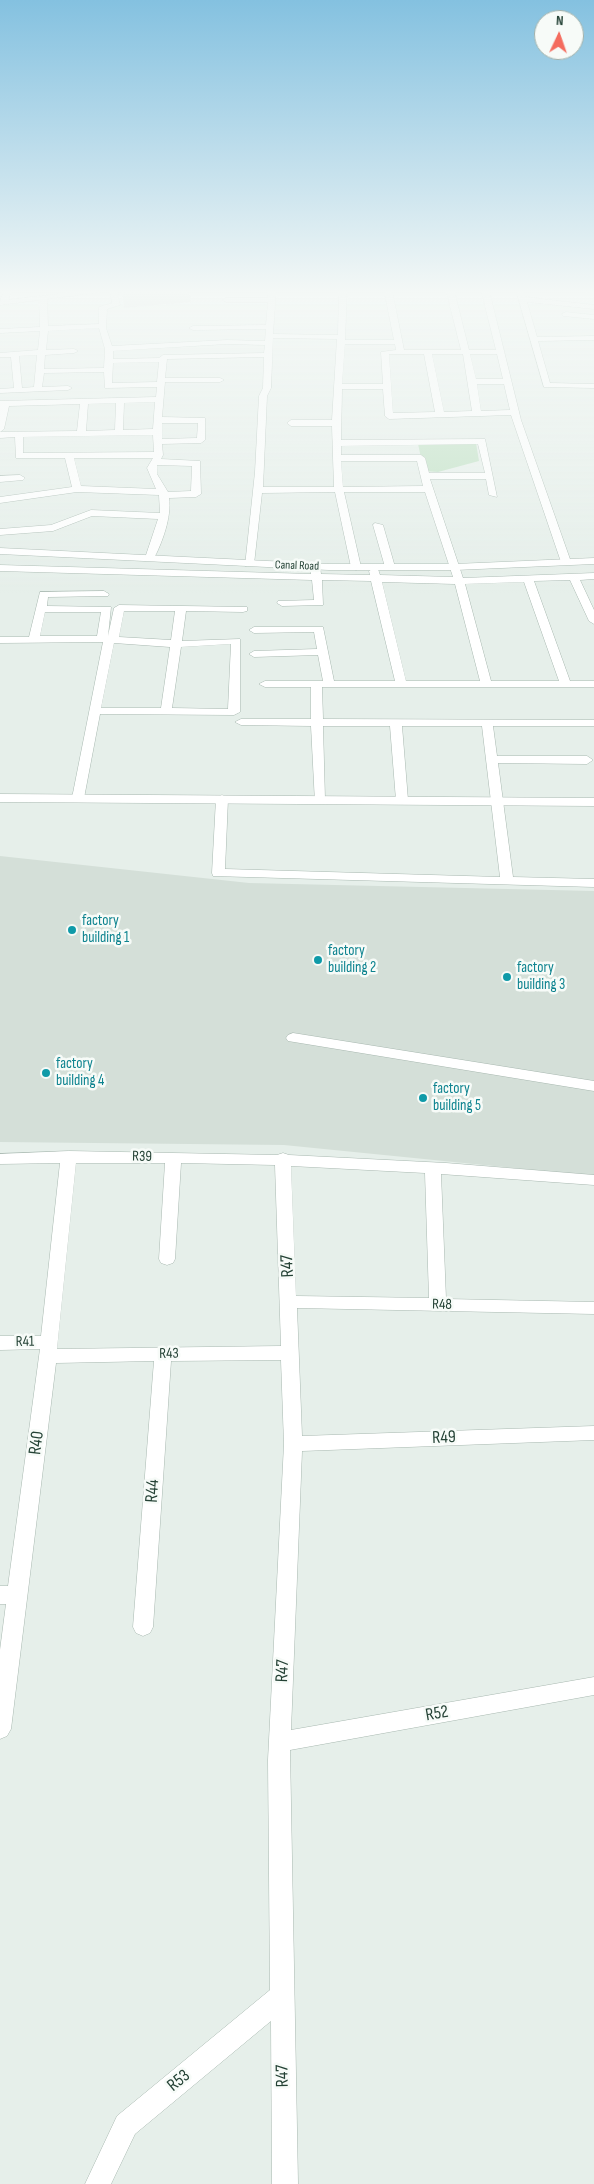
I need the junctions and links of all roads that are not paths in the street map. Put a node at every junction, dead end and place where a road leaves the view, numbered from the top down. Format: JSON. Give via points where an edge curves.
{"nodes":[{"id":1,"x":161,"y":392,"type":"edge"},
{"id":2,"x":265,"y":392,"type":"edge"},
{"id":3,"x":338,"y":392,"type":"edge"},
{"id":4,"x":387,"y":392,"type":"edge"},
{"id":5,"x":435,"y":392,"type":"edge"},
{"id":6,"x":474,"y":392,"type":"edge"},
{"id":7,"x":510,"y":392,"type":"edge"},
{"id":8,"x":160,"y":399,"type":"junction"},
{"id":9,"x":120,"y":400,"type":"junction"},
{"id":10,"x":84,"y":402,"type":"junction"},
{"id":11,"x":2,"y":404,"type":"edge"},
{"id":12,"x":515,"y":412,"type":"junction"},
{"id":13,"x":477,"y":413,"type":"junction"},
{"id":14,"x":440,"y":414,"type":"junction"},
{"id":15,"x":159,"y":420,"type":"junction"},
{"id":16,"x":290,"y":422,"type":"dead end"},
{"id":17,"x":337,"y":423,"type":"junction"},
{"id":18,"x":0,"y":430,"type":"edge"},
{"id":19,"x":119,"y":433,"type":"junction"},
{"id":20,"x":81,"y":434,"type":"junction"},
{"id":21,"x":0,"y":435,"type":"edge"},
{"id":22,"x":19,"y":435,"type":"junction"},
{"id":23,"x":158,"y":437,"type":"junction"},
{"id":24,"x":337,"y":443,"type":"junction"},
{"id":25,"x":69,"y":456,"type":"junction"},
{"id":26,"x":338,"y":458,"type":"junction"},
{"id":27,"x":157,"y":459,"type":"junction"},
{"id":28,"x":425,"y":476,"type":"junction"},
{"id":29,"x":488,"y":476,"type":"junction"},
{"id":30,"x":20,"y":478,"type":"dead end"},
{"id":31,"x":0,"y":480,"type":"edge"},
{"id":32,"x":339,"y":489,"type":"junction"},
{"id":33,"x":428,"y":489,"type":"junction"},
{"id":34,"x":77,"y":490,"type":"junction"},
{"id":35,"x":258,"y":490,"type":"junction"},
{"id":36,"x":163,"y":494,"type":"junction"},
{"id":37,"x":494,"y":495,"type":"dead end"},
{"id":38,"x":0,"y":500,"type":"edge"},
{"id":39,"x":164,"y":516,"type":"junction"},
{"id":40,"x":378,"y":525,"type":"dead end"},
{"id":41,"x":0,"y":532,"type":"edge"},
{"id":42,"x":0,"y":550,"type":"edge"},
{"id":43,"x":150,"y":558,"type":"junction"},
{"id":44,"x":594,"y":561,"type":"edge"},
{"id":45,"x":566,"y":562,"type":"junction"},
{"id":46,"x":249,"y":564,"type":"junction"},
{"id":47,"x":390,"y":567,"type":"junction"},
{"id":48,"x":455,"y":567,"type":"junction"},
{"id":49,"x":0,"y":568,"type":"edge"},
{"id":50,"x":356,"y":568,"type":"junction"},
{"id":51,"x":373,"y":568,"type":"junction"},
{"id":52,"x":316,"y":572,"type":"junction"},
{"id":53,"x":594,"y":576,"type":"edge"},
{"id":54,"x":574,"y":577,"type":"junction"},
{"id":55,"x":376,"y":579,"type":"junction"},
{"id":56,"x":528,"y":579,"type":"junction"},
{"id":57,"x":459,"y":581,"type":"junction"},
{"id":58,"x":104,"y":594,"type":"dead end"},
{"id":59,"x":282,"y":603,"type":"dead end"},
{"id":60,"x":181,"y":608,"type":"junction"},
{"id":61,"x":41,"y":609,"type":"junction"},
{"id":62,"x":243,"y":609,"type":"dead end"},
{"id":63,"x":594,"y":621,"type":"edge"},
{"id":64,"x":254,"y":630,"type":"dead end"},
{"id":65,"x":34,"y":639,"type":"junction"},
{"id":66,"x":108,"y":639,"type":"junction"},
{"id":67,"x":2,"y":640,"type":"edge"},
{"id":68,"x":177,"y":644,"type":"junction"},
{"id":69,"x":324,"y":652,"type":"junction"},
{"id":70,"x":0,"y":654,"type":"edge"},
{"id":71,"x":254,"y":654,"type":"dead end"},
{"id":72,"x":265,"y":684,"type":"dead end"},
{"id":73,"x":316,"y":684,"type":"junction"},
{"id":74,"x":329,"y":684,"type":"junction"},
{"id":75,"x":401,"y":684,"type":"junction"},
{"id":76,"x":486,"y":684,"type":"junction"},
{"id":77,"x":566,"y":684,"type":"junction"},
{"id":78,"x":594,"y":684,"type":"edge"},
{"id":79,"x":95,"y":711,"type":"junction"},
{"id":80,"x":166,"y":711,"type":"junction"},
{"id":81,"x":241,"y":722,"type":"dead end"},
{"id":82,"x":317,"y":722,"type":"junction"},
{"id":83,"x":396,"y":723,"type":"junction"},
{"id":84,"x":487,"y":723,"type":"junction"},
{"id":85,"x":594,"y":724,"type":"edge"},
{"id":86,"x":492,"y":759,"type":"junction"},
{"id":87,"x":587,"y":760,"type":"dead end"},
{"id":88,"x":0,"y":798,"type":"edge"},
{"id":89,"x":78,"y":798,"type":"junction"},
{"id":90,"x":222,"y":799,"type":"junction"},
{"id":91,"x":319,"y":800,"type":"junction"},
{"id":92,"x":402,"y":800,"type":"junction"},
{"id":93,"x":497,"y":801,"type":"junction"},
{"id":94,"x":594,"y":802,"type":"edge"},
{"id":95,"x":507,"y":881,"type":"junction"},
{"id":96,"x":594,"y":884,"type":"edge"},
{"id":97,"x":294,"y":1038,"type":"dead end"},
{"id":98,"x":594,"y":1086,"type":"edge"},
{"id":99,"x":69,"y":1156,"type":"junction"},
{"id":100,"x":173,"y":1157,"type":"junction"},
{"id":101,"x":283,"y":1158,"type":"junction"},
{"id":102,"x":0,"y":1159,"type":"edge"},
{"id":103,"x":433,"y":1169,"type":"junction"},
{"id":104,"x":594,"y":1180,"type":"edge"},
{"id":105,"x":167,"y":1259,"type":"dead end"},
{"id":106,"x":289,"y":1302,"type":"junction"},
{"id":107,"x":438,"y":1305,"type":"junction"},
{"id":108,"x":594,"y":1308,"type":"edge"},
{"id":109,"x":0,"y":1342,"type":"edge"},
{"id":110,"x":49,"y":1349,"type":"junction"},
{"id":111,"x":290,"y":1353,"type":"junction"},
{"id":112,"x":163,"y":1354,"type":"junction"},
{"id":113,"x":594,"y":1433,"type":"edge"},
{"id":114,"x":294,"y":1444,"type":"junction"},
{"id":115,"x":9,"y":1595,"type":"edge"},
{"id":116,"x":143,"y":1627,"type":"dead end"},
{"id":117,"x":594,"y":1686,"type":"edge"},
{"id":118,"x":0,"y":1729,"type":"edge"},
{"id":119,"x":280,"y":1742,"type":"junction"},
{"id":120,"x":282,"y":1996,"type":"junction"},
{"id":121,"x":98,"y":2184,"type":"edge"},
{"id":122,"x":284,"y":2184,"type":"edge"}],
"edges":[{"from":1,"to":8,"type":"street"},
{"from":2,"to":35,"type":"street"},
{"from":3,"to":17,"type":"street"},
{"from":4,"to":14,"type":"street","via":[[389,416]]},
{"from":5,"to":14,"type":"street"},
{"from":6,"to":13,"type":"street"},
{"from":7,"to":12,"type":"street"},
{"from":8,"to":9,"type":"street"},
{"from":8,"to":15,"type":"street"},
{"from":9,"to":10,"type":"street"},
{"from":9,"to":19,"type":"street"},
{"from":10,"to":11,"type":"street"},
{"from":10,"to":20,"type":"street"},
{"from":11,"to":18,"type":"street"},
{"from":12,"to":13,"type":"street"},
{"from":12,"to":45,"type":"street"},
{"from":13,"to":14,"type":"street"},
{"from":15,"to":23,"type":"street"},
{"from":15,"to":23,"type":"street","via":[[202,420],[200,440]]},
{"from":16,"to":17,"type":"street"},
{"from":17,"to":24,"type":"street"},
{"from":19,"to":20,"type":"street"},
{"from":19,"to":23,"type":"street"},
{"from":20,"to":22,"type":"street"},
{"from":21,"to":22,"type":"street"},
{"from":22,"to":25,"type":"street","via":[[19,456]]},
{"from":23,"to":27,"type":"street"},
{"from":24,"to":26,"type":"street"},
{"from":24,"to":29,"type":"street","via":[[482,441]]},
{"from":25,"to":27,"type":"street"},
{"from":25,"to":34,"type":"street"},
{"from":26,"to":28,"type":"street","via":[[421,458]]},
{"from":26,"to":32,"type":"street"},
{"from":27,"to":36,"type":"street","via":[[151,468],[152,474]]},
{"from":27,"to":36,"type":"street","via":[[197,463],[196,494]]},
{"from":28,"to":29,"type":"street"},
{"from":28,"to":33,"type":"street"},
{"from":29,"to":37,"type":"street"},
{"from":30,"to":31,"type":"street"},
{"from":32,"to":33,"type":"street"},
{"from":32,"to":35,"type":"street"},
{"from":32,"to":50,"type":"street"},
{"from":33,"to":48,"type":"street"},
{"from":34,"to":36,"type":"street"},
{"from":34,"to":38,"type":"street"},
{"from":35,"to":46,"type":"street"},
{"from":36,"to":39,"type":"street"},
{"from":39,"to":41,"type":"street","via":[[91,513],[53,528]]},
{"from":39,"to":43,"type":"street"},
{"from":40,"to":47,"type":"street"},
{"from":42,"to":43,"type":"street","name":"Canal Road"},
{"from":43,"to":46,"type":"street","name":"Canal Road"},
{"from":44,"to":45,"type":"street","name":"Canal Road"},
{"from":45,"to":48,"type":"street","name":"Canal Road"},
{"from":46,"to":52,"type":"street","name":"Canal Road"},
{"from":47,"to":48,"type":"street","name":"Canal Road"},
{"from":47,"to":51,"type":"street","name":"Canal Road"},
{"from":48,"to":57,"type":"street"},
{"from":49,"to":52,"type":"street"},
{"from":50,"to":51,"type":"street","name":"Canal Road"},
{"from":50,"to":52,"type":"street","name":"Canal Road"},
{"from":51,"to":55,"type":"street"},
{"from":52,"to":55,"type":"street"},
{"from":52,"to":59,"type":"street","via":[[319,603]]},
{"from":53,"to":54,"type":"street"},
{"from":54,"to":56,"type":"street"},
{"from":54,"to":63,"type":"street"},
{"from":55,"to":57,"type":"street"},
{"from":55,"to":75,"type":"street"},
{"from":56,"to":57,"type":"street"},
{"from":56,"to":77,"type":"street"},
{"from":57,"to":76,"type":"street"},
{"from":58,"to":61,"type":"street","via":[[44,594]]},
{"from":60,"to":62,"type":"street"},
{"from":60,"to":66,"type":"street","via":[[119,608]]},
{"from":60,"to":68,"type":"street"},
{"from":61,"to":65,"type":"street"},
{"from":61,"to":66,"type":"street","via":[[107,609]]},
{"from":64,"to":69,"type":"street","via":[[320,629]]},
{"from":65,"to":66,"type":"street"},
{"from":65,"to":67,"type":"street"},
{"from":66,"to":68,"type":"street"},
{"from":66,"to":79,"type":"street"},
{"from":67,"to":70,"type":"street"},
{"from":68,"to":80,"type":"street"},
{"from":68,"to":80,"type":"street","via":[[236,640],[234,712]]},
{"from":69,"to":71,"type":"street"},
{"from":69,"to":74,"type":"street"},
{"from":72,"to":73,"type":"street"},
{"from":73,"to":74,"type":"street"},
{"from":73,"to":82,"type":"street"},
{"from":74,"to":75,"type":"street"},
{"from":75,"to":76,"type":"street"},
{"from":76,"to":77,"type":"street"},
{"from":77,"to":78,"type":"street"},
{"from":79,"to":80,"type":"street"},
{"from":79,"to":89,"type":"street"},
{"from":81,"to":82,"type":"street"},
{"from":82,"to":83,"type":"street"},
{"from":82,"to":91,"type":"street"},
{"from":83,"to":84,"type":"street"},
{"from":83,"to":92,"type":"street"},
{"from":84,"to":85,"type":"street"},
{"from":84,"to":86,"type":"street"},
{"from":86,"to":87,"type":"street"},
{"from":86,"to":93,"type":"street"},
{"from":88,"to":89,"type":"street"},
{"from":89,"to":90,"type":"street"},
{"from":90,"to":91,"type":"street"},
{"from":90,"to":95,"type":"street","via":[[218,872]]},
{"from":91,"to":92,"type":"street"},
{"from":92,"to":93,"type":"street"},
{"from":93,"to":94,"type":"street"},
{"from":93,"to":95,"type":"street"},
{"from":95,"to":96,"type":"street"},
{"from":97,"to":98,"type":"street"},
{"from":99,"to":100,"type":"street","name":"R39"},
{"from":99,"to":102,"type":"street","name":"R39"},
{"from":99,"to":110,"type":"street","name":"R40"},
{"from":100,"to":101,"type":"street","name":"R39"},
{"from":100,"to":105,"type":"street"},
{"from":101,"to":103,"type":"street","name":"R39"},
{"from":101,"to":106,"type":"street","name":"R47"},
{"from":103,"to":104,"type":"street","name":"R39"},
{"from":103,"to":107,"type":"street"},
{"from":106,"to":107,"type":"street","name":"R48"},
{"from":106,"to":111,"type":"street","name":"R47"},
{"from":107,"to":108,"type":"street","name":"R48"},
{"from":109,"to":110,"type":"street","name":"R41"},
{"from":110,"to":112,"type":"street","name":"R43"},
{"from":110,"to":115,"type":"street","name":"R40"},
{"from":111,"to":112,"type":"street","name":"R43"},
{"from":111,"to":114,"type":"street","name":"R47"},
{"from":112,"to":116,"type":"street","name":"R44"},
{"from":113,"to":114,"type":"street","name":"R49"},
{"from":114,"to":119,"type":"street","name":"R47"},
{"from":115,"to":118,"type":"street","name":"R40"},
{"from":117,"to":119,"type":"street","name":"R52"},
{"from":119,"to":120,"type":"street","name":"R47"},
{"from":120,"to":121,"type":"street","name":"R53","via":[[126,2125]]},
{"from":120,"to":122,"type":"street","name":"R47"}]}
